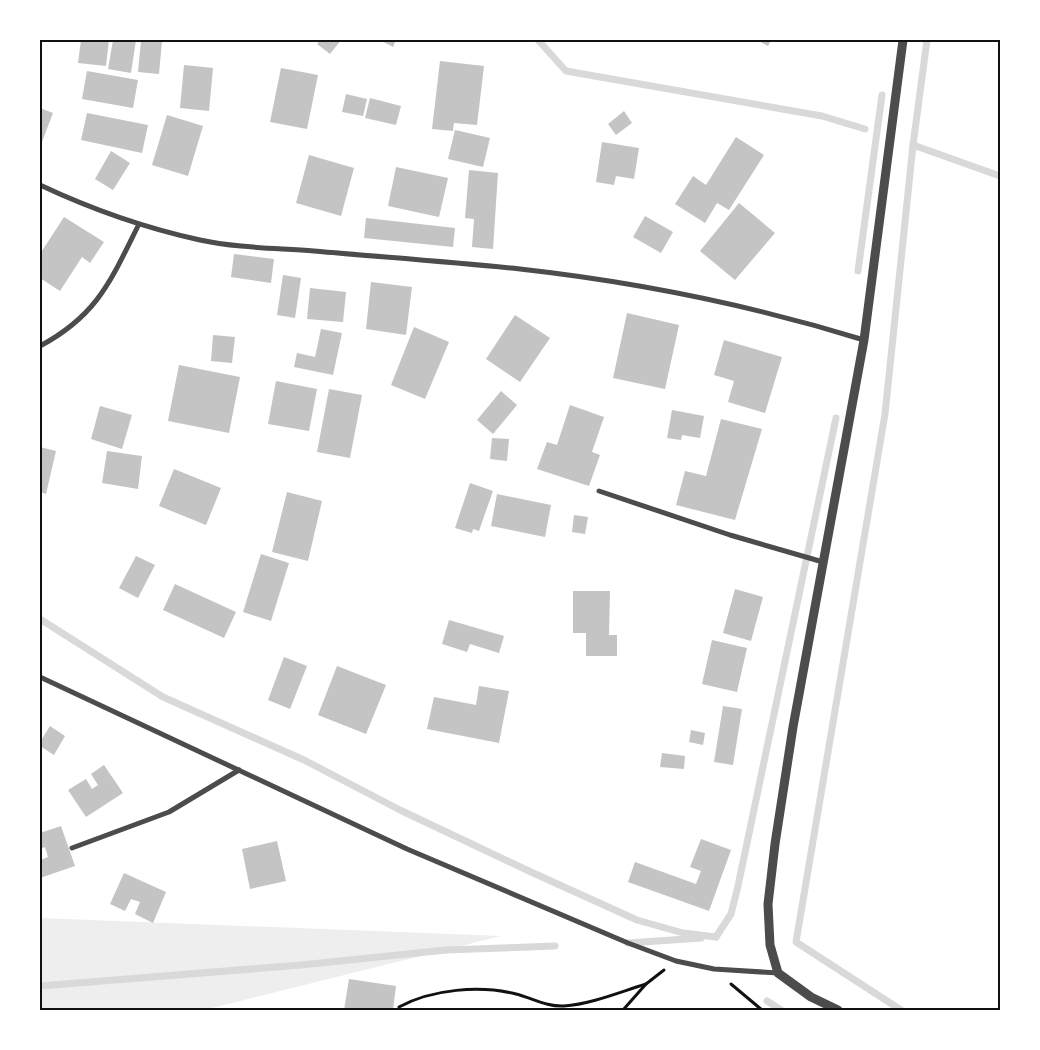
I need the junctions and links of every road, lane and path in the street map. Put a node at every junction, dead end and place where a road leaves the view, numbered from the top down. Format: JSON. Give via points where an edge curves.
{"nodes":[{"id":1,"x":903,"y":40,"type":"edge"},
{"id":2,"x":40,"y":185,"type":"edge"},
{"id":3,"x":139,"y":224,"type":"junction"},
{"id":4,"x":864,"y":340,"type":"junction"},
{"id":5,"x":40,"y":346,"type":"edge"},
{"id":6,"x":598,"y":491,"type":"dead end"},
{"id":7,"x":823,"y":562,"type":"junction"},
{"id":8,"x":40,"y":677,"type":"edge"},
{"id":9,"x":239,"y":770,"type":"junction"},
{"id":10,"x":72,"y":848,"type":"dead end"},
{"id":11,"x":676,"y":961,"type":"junction"},
{"id":12,"x":714,"y":969,"type":"junction"},
{"id":13,"x":778,"y":973,"type":"junction"},
{"id":14,"x":646,"y":984,"type":"junction"},
{"id":15,"x":400,"y":1007,"type":"dead end"},
{"id":16,"x":623,"y":1010,"type":"edge"},
{"id":17,"x":762,"y":1010,"type":"edge"},
{"id":18,"x":838,"y":1010,"type":"edge"}],
"edges":[{"from":1,"to":4,"type":"street"},
{"from":2,"to":3,"type":"street"},
{"from":3,"to":4,"type":"street","via":[[202,240],[606,280],[710,298]]},
{"from":3,"to":5,"type":"street","via":[[114,274],[93,306],[74,326]]},
{"from":4,"to":7,"type":"street"},
{"from":6,"to":7,"type":"street"},
{"from":7,"to":13,"type":"street","via":[[775,844],[768,904],[770,946]]},
{"from":8,"to":9,"type":"street"},
{"from":9,"to":10,"type":"street","via":[[169,812]]},
{"from":9,"to":11,"type":"street","via":[[407,849]]},
{"from":11,"to":12,"type":"street"},
{"from":11,"to":14,"type":"path"},
{"from":12,"to":13,"type":"street"},
{"from":12,"to":17,"type":"path"},
{"from":13,"to":18,"type":"street","via":[[811,997]]},
{"from":14,"to":15,"type":"path","via":[[604,998],[564,1006],[547,1005],[499,990],[476,990],[446,993]]},
{"from":14,"to":16,"type":"path"}]}
